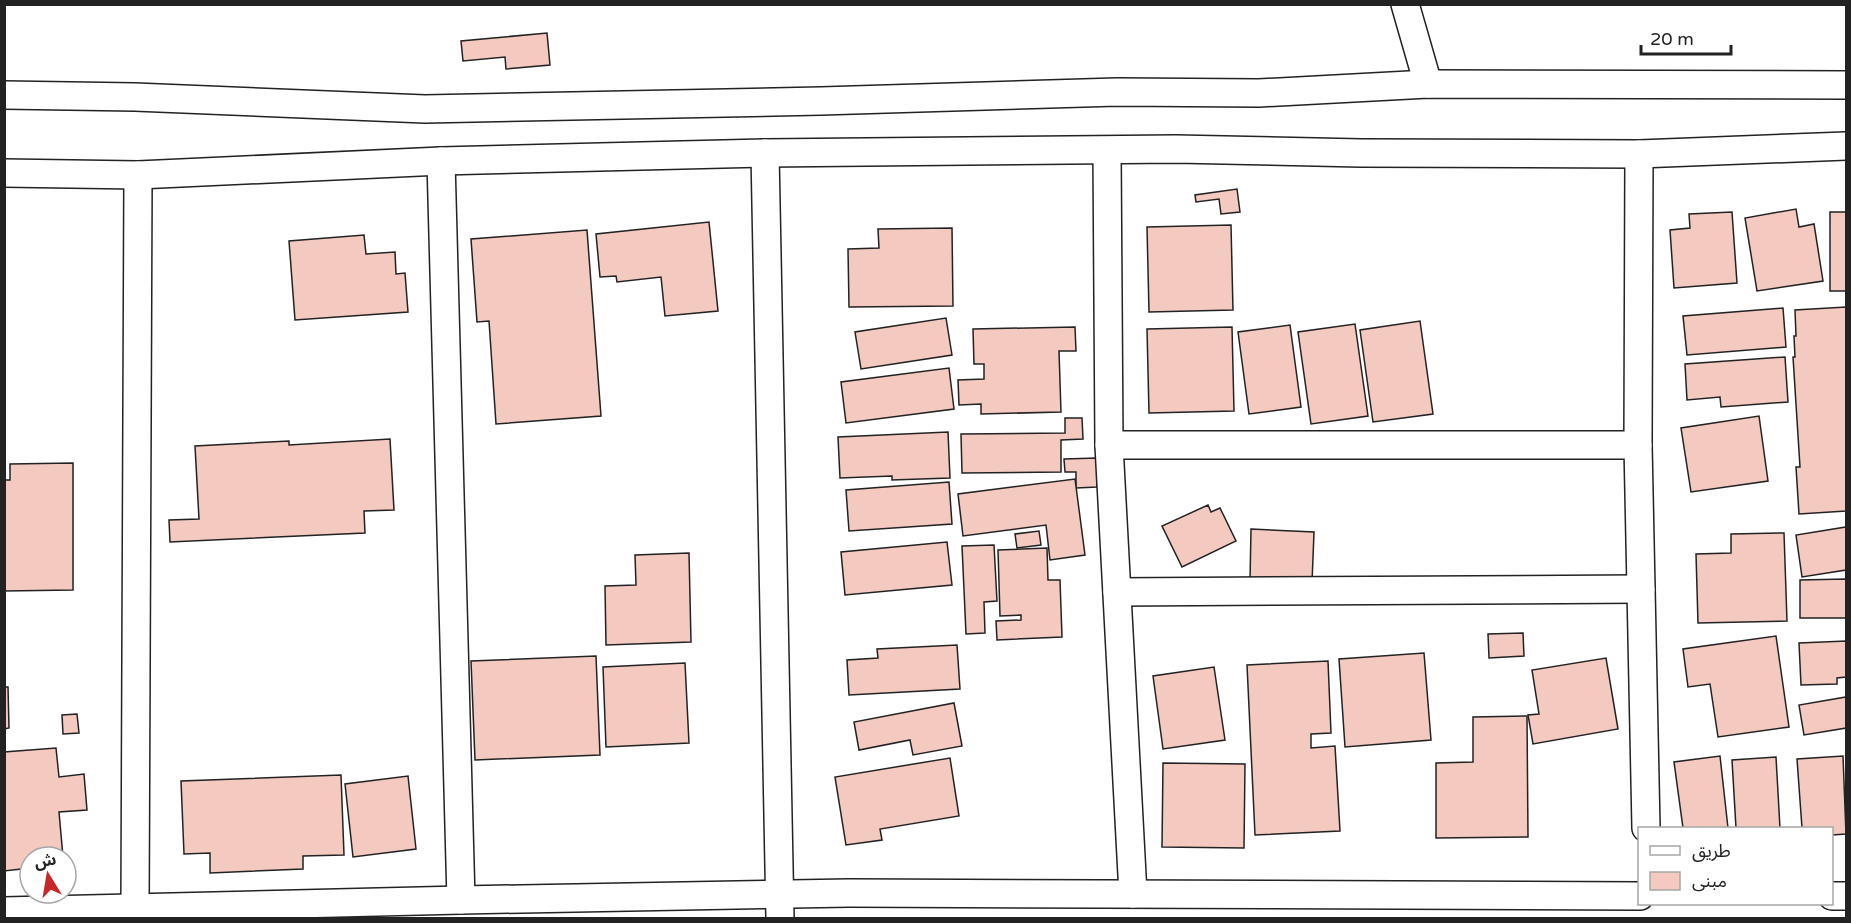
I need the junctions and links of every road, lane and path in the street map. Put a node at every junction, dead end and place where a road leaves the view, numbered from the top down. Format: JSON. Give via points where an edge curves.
{"nodes":[{"id":1,"x":1405,"y":4,"type":"edge"},
{"id":2,"x":1428,"y":84,"type":"junction"},
{"id":3,"x":1846,"y":85,"type":"edge"},
{"id":4,"x":4,"y":95,"type":"edge"},
{"id":5,"x":1846,"y":146,"type":"edge"},
{"id":6,"x":1107,"y":151,"type":"junction"},
{"id":7,"x":765,"y":153,"type":"junction"},
{"id":8,"x":1639,"y":154,"type":"junction"},
{"id":9,"x":441,"y":161,"type":"junction"},
{"id":10,"x":4,"y":173,"type":"edge"},
{"id":11,"x":138,"y":175,"type":"junction"},
{"id":12,"x":1109,"y":445,"type":"junction"},
{"id":13,"x":1638,"y":445,"type":"junction"},
{"id":14,"x":1641,"y":589,"type":"junction"},
{"id":15,"x":1117,"y":592,"type":"junction"},
{"id":16,"x":1646,"y":827,"type":"edge"},
{"id":17,"x":1133,"y":894,"type":"junction"},
{"id":18,"x":1638,"y":896,"type":"edge"},
{"id":19,"x":461,"y":900,"type":"junction"},
{"id":20,"x":780,"y":906,"type":"edge"},
{"id":21,"x":135,"y":908,"type":"junction"},
{"id":22,"x":4,"y":911,"type":"edge"}],
"edges":[{"from":1,"to":2,"type":"street"},
{"from":2,"to":3,"type":"street"},
{"from":2,"to":4,"type":"street","via":[[1259,93],[1117,92],[425,109]]},
{"from":5,"to":8,"type":"street"},
{"from":6,"to":7,"type":"street"},
{"from":6,"to":8,"type":"street"},
{"from":6,"to":12,"type":"street"},
{"from":7,"to":9,"type":"street"},
{"from":7,"to":20,"type":"street"},
{"from":8,"to":13,"type":"street"},
{"from":9,"to":11,"type":"street"},
{"from":9,"to":19,"type":"street"},
{"from":10,"to":11,"type":"street"},
{"from":11,"to":21,"type":"street"},
{"from":12,"to":13,"type":"street"},
{"from":12,"to":15,"type":"street"},
{"from":13,"to":14,"type":"street"},
{"from":14,"to":15,"type":"street"},
{"from":14,"to":16,"type":"street"},
{"from":15,"to":17,"type":"street"},
{"from":17,"to":18,"type":"street"},
{"from":17,"to":20,"type":"street"},
{"from":19,"to":20,"type":"street"},
{"from":19,"to":21,"type":"street"},
{"from":21,"to":22,"type":"street"}]}
